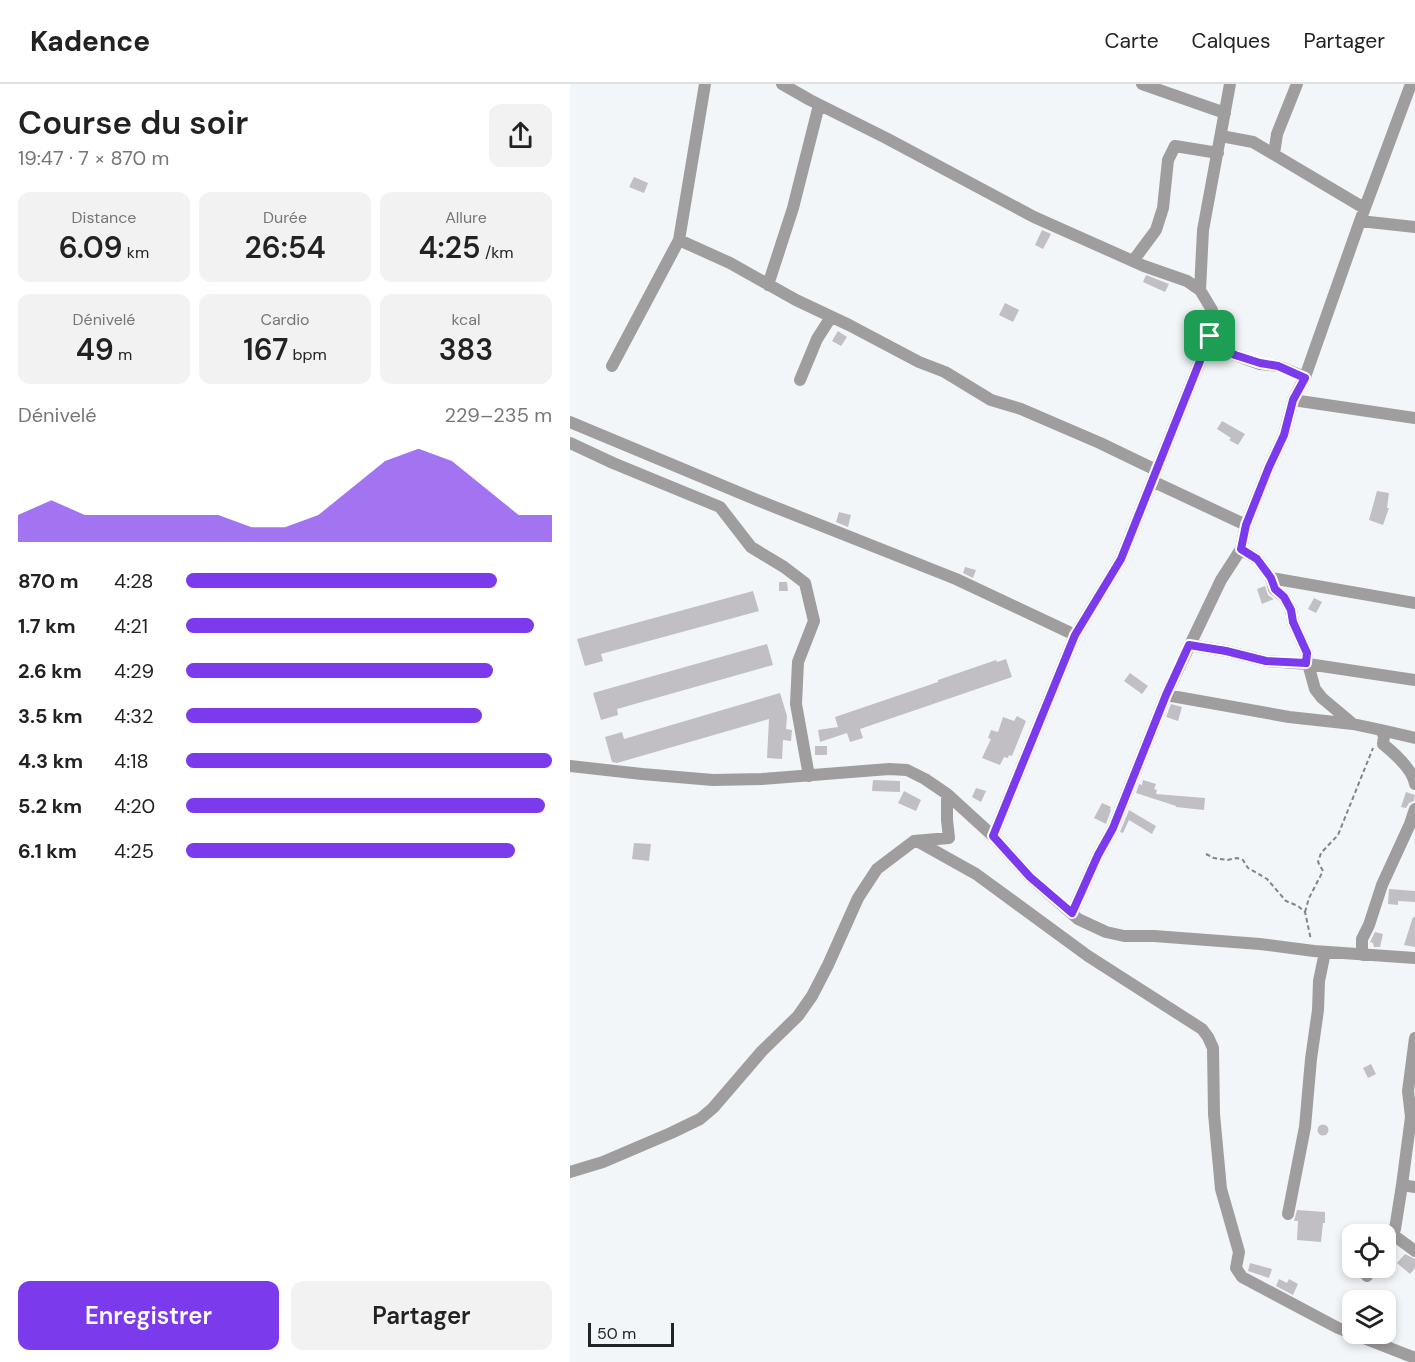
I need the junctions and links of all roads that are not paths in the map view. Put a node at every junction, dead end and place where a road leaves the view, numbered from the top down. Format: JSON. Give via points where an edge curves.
{"nodes":[{"id":1,"x":705,"y":84,"type":"edge"},
{"id":2,"x":782,"y":84,"type":"edge"},
{"id":3,"x":1142,"y":84,"type":"edge"},
{"id":4,"x":1230,"y":84,"type":"edge"},
{"id":5,"x":1297,"y":84,"type":"edge"},
{"id":6,"x":1411,"y":84,"type":"edge"},
{"id":7,"x":819,"y":105,"type":"junction"},
{"id":8,"x":1225,"y":113,"type":"junction"},
{"id":9,"x":1221,"y":136,"type":"junction"},
{"id":10,"x":1218,"y":153,"type":"junction"},
{"id":11,"x":1274,"y":154,"type":"junction"},
{"id":12,"x":1364,"y":208,"type":"junction"},
{"id":13,"x":1360,"y":221,"type":"junction"},
{"id":14,"x":1415,"y":227,"type":"edge"},
{"id":15,"x":679,"y":240,"type":"junction"},
{"id":16,"x":1133,"y":261,"type":"junction"},
{"id":17,"x":768,"y":285,"type":"junction"},
{"id":18,"x":1200,"y":290,"type":"junction"},
{"id":19,"x":831,"y":317,"type":"junction"},
{"id":20,"x":1210,"y":336,"type":"junction"},
{"id":21,"x":612,"y":366,"type":"dead end"},
{"id":22,"x":1305,"y":378,"type":"junction"},
{"id":23,"x":800,"y":380,"type":"dead end"},
{"id":24,"x":1293,"y":400,"type":"junction"},
{"id":25,"x":1415,"y":418,"type":"edge"},
{"id":26,"x":570,"y":422,"type":"edge"},
{"id":27,"x":570,"y":443,"type":"edge"},
{"id":28,"x":1154,"y":476,"type":"junction"},
{"id":29,"x":1246,"y":525,"type":"junction"},
{"id":30,"x":1241,"y":549,"type":"junction"},
{"id":31,"x":1271,"y":578,"type":"junction"},
{"id":32,"x":1415,"y":603,"type":"edge"},
{"id":33,"x":1075,"y":635,"type":"junction"},
{"id":34,"x":1189,"y":645,"type":"junction"},
{"id":35,"x":1307,"y":664,"type":"junction"},
{"id":36,"x":1415,"y":680,"type":"edge"},
{"id":37,"x":1166,"y":695,"type":"junction"},
{"id":38,"x":1353,"y":724,"type":"junction"},
{"id":39,"x":1381,"y":730,"type":"junction"},
{"id":40,"x":1415,"y":738,"type":"edge"},
{"id":41,"x":570,"y":766,"type":"edge"},
{"id":42,"x":809,"y":776,"type":"junction"},
{"id":43,"x":1415,"y":784,"type":"edge"},
{"id":44,"x":947,"y":794,"type":"junction"},
{"id":45,"x":1415,"y":809,"type":"edge"},
{"id":46,"x":993,"y":836,"type":"junction"},
{"id":47,"x":917,"y":841,"type":"junction"},
{"id":48,"x":1072,"y":913,"type":"junction"},
{"id":49,"x":1319,"y":951,"type":"junction"},
{"id":50,"x":1362,"y":955,"type":"junction"},
{"id":51,"x":1415,"y":958,"type":"edge"},
{"id":52,"x":1415,"y":1038,"type":"edge"},
{"id":53,"x":570,"y":1172,"type":"edge"},
{"id":54,"x":1402,"y":1185,"type":"junction"},
{"id":55,"x":1415,"y":1187,"type":"edge"},
{"id":56,"x":1288,"y":1214,"type":"dead end"},
{"id":57,"x":1396,"y":1224,"type":"edge"},
{"id":58,"x":1396,"y":1242,"type":"edge"},
{"id":59,"x":1415,"y":1251,"type":"edge"},
{"id":60,"x":1415,"y":1358,"type":"edge"}],
"edges":[{"from":1,"to":15,"type":"street"},
{"from":2,"to":7,"type":"street"},
{"from":3,"to":8,"type":"street"},
{"from":4,"to":8,"type":"street"},
{"from":5,"to":11,"type":"street","via":[[1277,134]]},
{"from":6,"to":12,"type":"street"},
{"from":7,"to":16,"type":"street","via":[[1035,217]]},
{"from":7,"to":17,"type":"street","via":[[793,208]]},
{"from":8,"to":9,"type":"street"},
{"from":9,"to":10,"type":"street"},
{"from":9,"to":11,"type":"street","via":[[1253,142]]},
{"from":10,"to":16,"type":"street","via":[[1176,146],[1168,160],[1163,208],[1156,230]]},
{"from":10,"to":18,"type":"street","via":[[1203,230]]},
{"from":11,"to":12,"type":"street"},
{"from":12,"to":13,"type":"street"},
{"from":13,"to":14,"type":"street"},
{"from":13,"to":22,"type":"street"},
{"from":15,"to":17,"type":"street"},
{"from":15,"to":21,"type":"street"},
{"from":16,"to":18,"type":"street","via":[[1187,281]]},
{"from":17,"to":19,"type":"street"},
{"from":18,"to":20,"type":"street","via":[[1212,310]]},
{"from":19,"to":23,"type":"street"},
{"from":19,"to":28,"type":"street","via":[[945,372],[991,400],[1100,443]]},
{"from":20,"to":22,"type":"street","via":[[1235,355]]},
{"from":20,"to":28,"type":"street"},
{"from":22,"to":24,"type":"street"},
{"from":24,"to":25,"type":"street"},
{"from":24,"to":29,"type":"street","via":[[1284,435]]},
{"from":26,"to":33,"type":"street","via":[[956,579]]},
{"from":27,"to":42,"type":"street","via":[[720,507],[751,547],[805,583],[814,621],[798,662],[796,704]]},
{"from":28,"to":29,"type":"street"},
{"from":28,"to":33,"type":"street","via":[[1121,559]]},
{"from":29,"to":30,"type":"street"},
{"from":30,"to":31,"type":"street","via":[[1257,559]]},
{"from":30,"to":34,"type":"street"},
{"from":31,"to":32,"type":"street"},
{"from":31,"to":35,"type":"street","via":[[1291,610],[1307,653]]},
{"from":33,"to":46,"type":"street"},
{"from":34,"to":35,"type":"street","via":[[1266,661]]},
{"from":34,"to":37,"type":"street"},
{"from":35,"to":36,"type":"street"},
{"from":35,"to":38,"type":"street","via":[[1315,689]]},
{"from":37,"to":38,"type":"street"},
{"from":37,"to":48,"type":"street","via":[[1113,828]]},
{"from":38,"to":39,"type":"street"},
{"from":39,"to":40,"type":"street"},
{"from":39,"to":43,"type":"street","via":[[1383,744],[1397,755]]},
{"from":41,"to":42,"type":"street","via":[[712,780]]},
{"from":42,"to":44,"type":"street","via":[[907,770]]},
{"from":44,"to":46,"type":"street"},
{"from":44,"to":47,"type":"street","via":[[949,838]]},
{"from":45,"to":50,"type":"street","via":[[1362,939]]},
{"from":46,"to":48,"type":"street","via":[[1030,877]]},
{"from":47,"to":53,"type":"street","via":[[877,869],[858,898],[812,996],[714,1108],[671,1133]]},
{"from":47,"to":60,"type":"street","via":[[976,874],[1088,956],[1202,1029],[1213,1048],[1221,1189],[1239,1252],[1236,1268],[1242,1277],[1338,1328]]},
{"from":48,"to":49,"type":"street","via":[[1098,929],[1124,936]]},
{"from":49,"to":50,"type":"street"},
{"from":49,"to":56,"type":"street","via":[[1318,1010],[1305,1127]]},
{"from":50,"to":51,"type":"street"},
{"from":52,"to":54,"type":"street"},
{"from":54,"to":55,"type":"street"},
{"from":54,"to":57,"type":"street"},
{"from":58,"to":59,"type":"street"}]}
